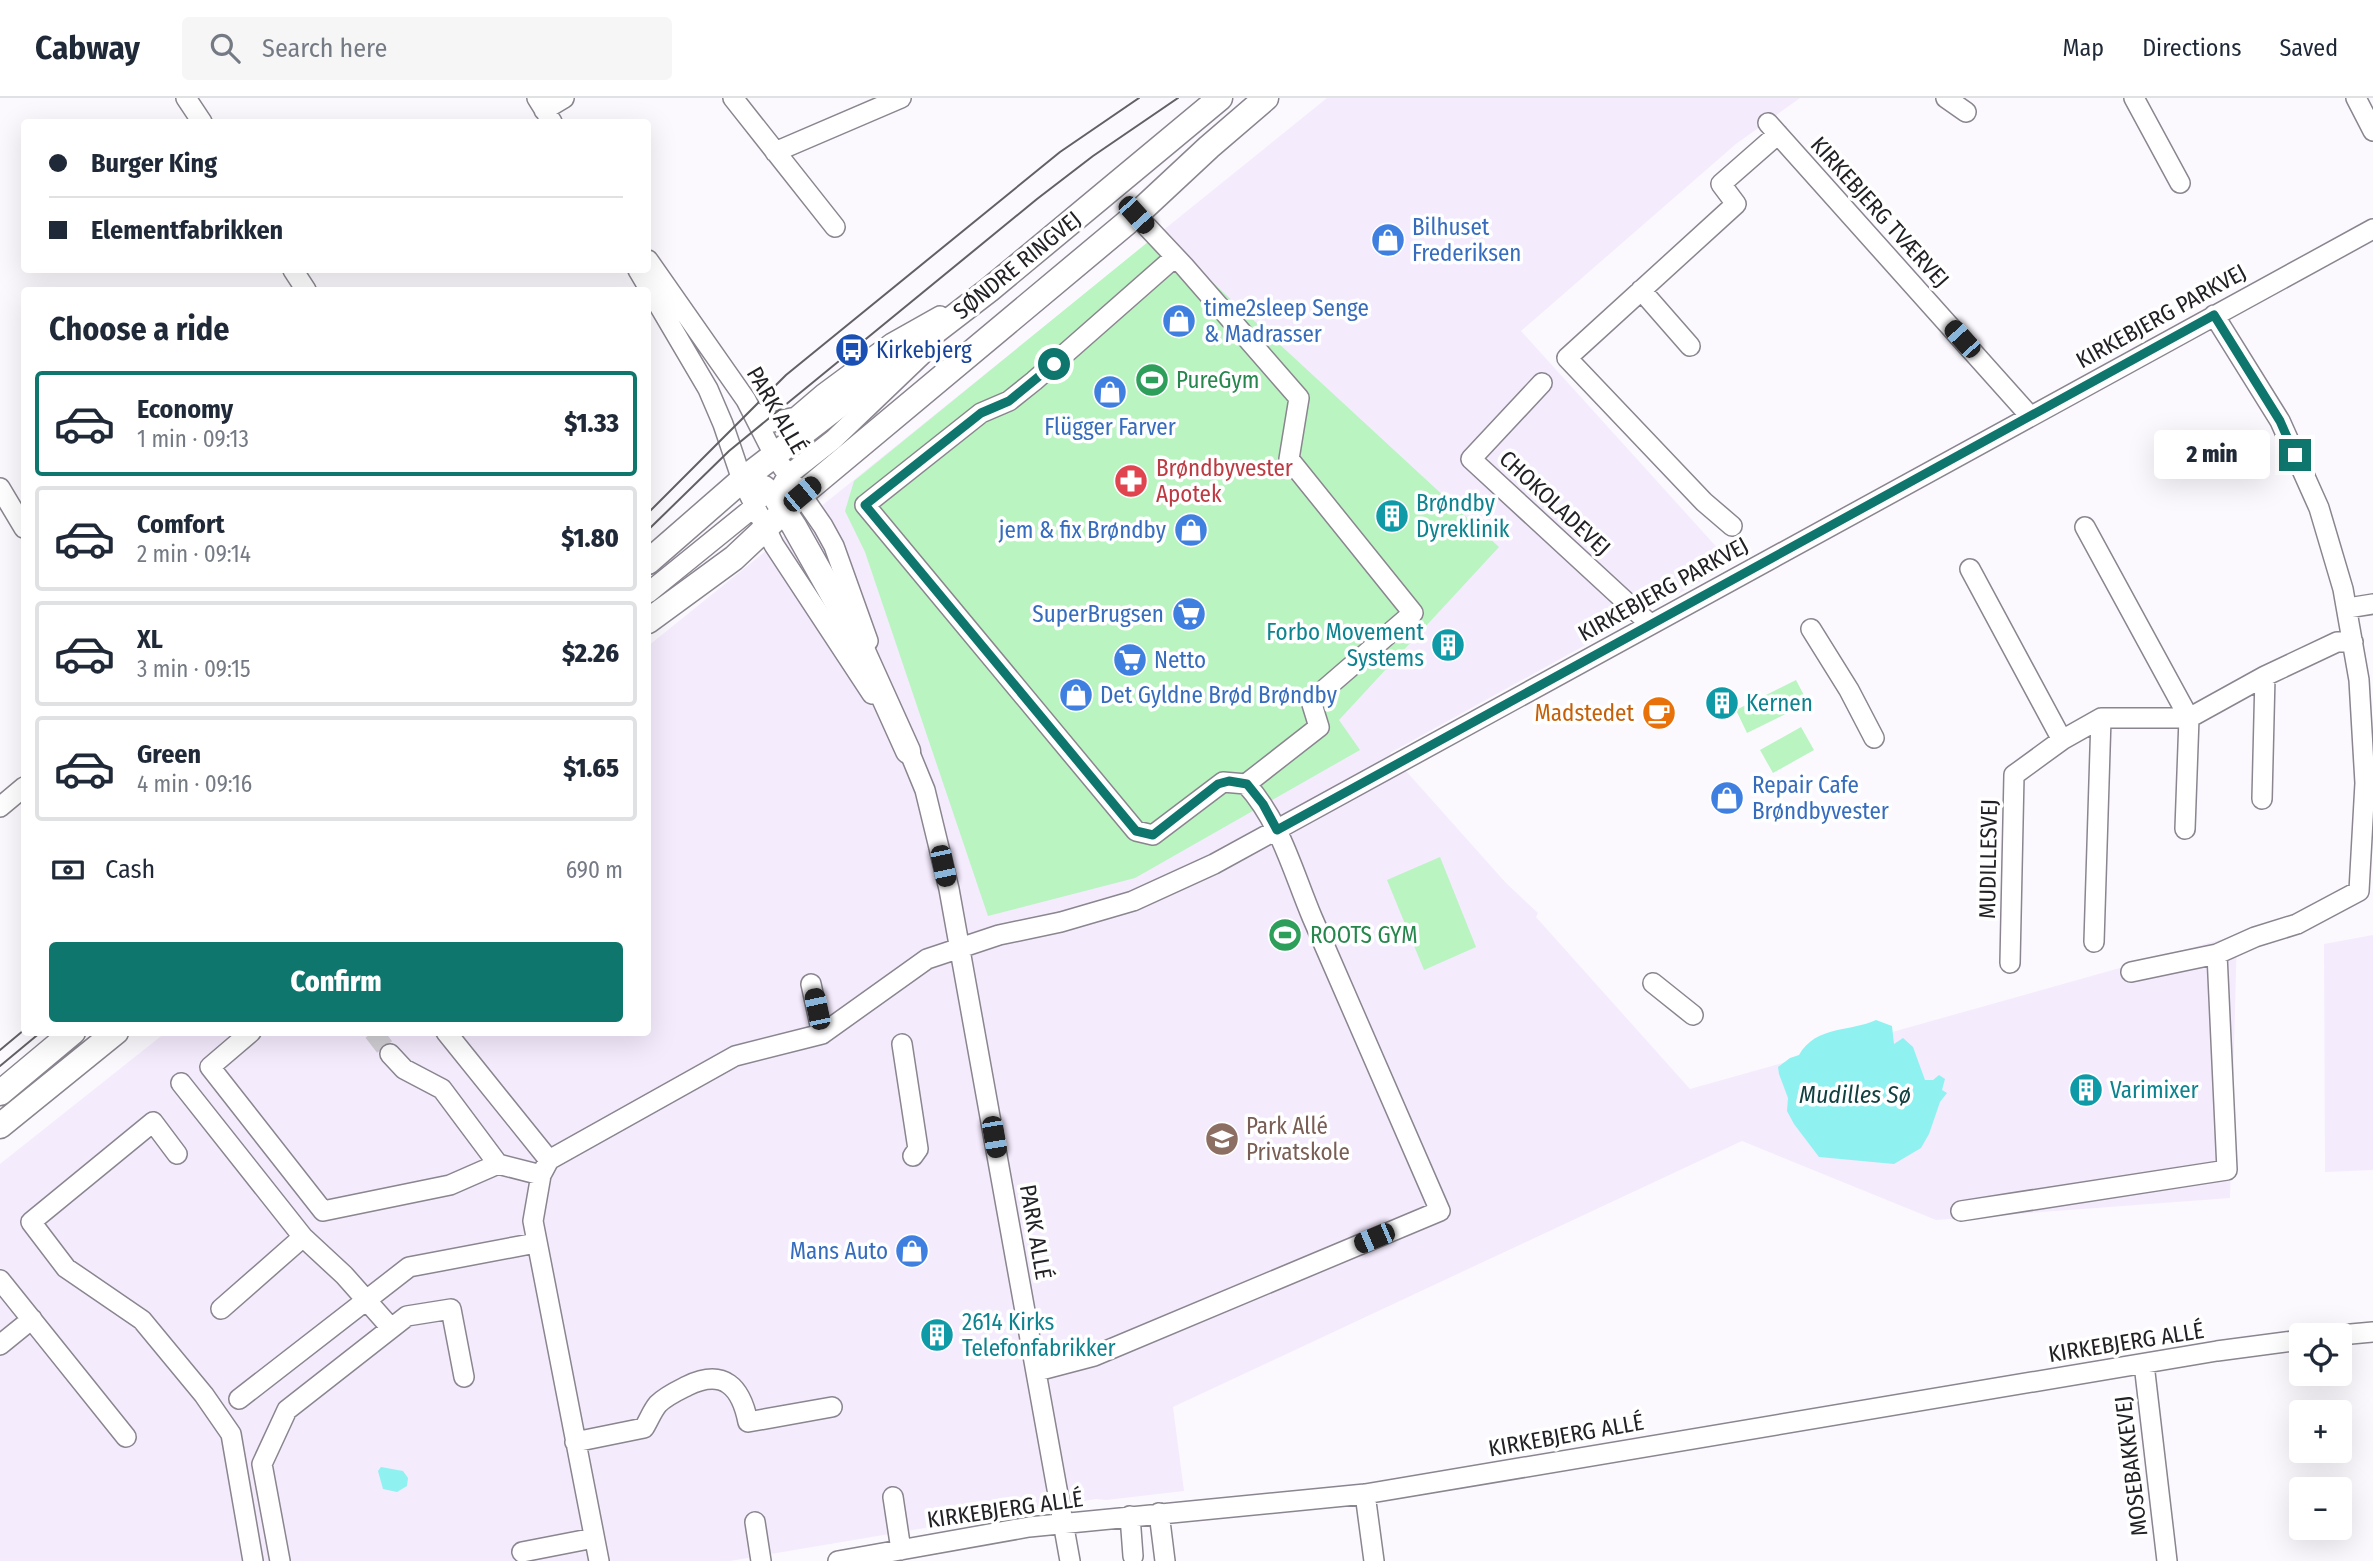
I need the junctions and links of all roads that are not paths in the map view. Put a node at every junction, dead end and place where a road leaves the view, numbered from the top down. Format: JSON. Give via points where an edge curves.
{"nodes":[{"id":1,"x":186,"y":98,"type":"edge"},
{"id":2,"x":564,"y":98,"type":"edge"},
{"id":3,"x":733,"y":98,"type":"edge"},
{"id":4,"x":901,"y":98,"type":"edge"},
{"id":5,"x":1220,"y":98,"type":"edge"},
{"id":6,"x":1266,"y":98,"type":"edge"},
{"id":7,"x":1946,"y":98,"type":"edge"},
{"id":8,"x":2134,"y":98,"type":"edge"},
{"id":9,"x":2356,"y":98,"type":"edge"},
{"id":10,"x":544,"y":110,"type":"edge"},
{"id":11,"x":1966,"y":113,"type":"dead end"},
{"id":12,"x":200,"y":119,"type":"edge"},
{"id":13,"x":2373,"y":131,"type":"edge"},
{"id":14,"x":775,"y":152,"type":"junction"},
{"id":15,"x":2180,"y":183,"type":"dead end"},
{"id":16,"x":1136,"y":215,"type":"junction"},
{"id":17,"x":835,"y":227,"type":"dead end"},
{"id":18,"x":2373,"y":229,"type":"edge"},
{"id":19,"x":1175,"y":257,"type":"junction"},
{"id":20,"x":641,"y":273,"type":"edge"},
{"id":21,"x":654,"y":288,"type":"edge"},
{"id":22,"x":989,"y":290,"type":"junction"},
{"id":23,"x":1641,"y":290,"type":"junction"},
{"id":24,"x":2214,"y":315,"type":"junction"},
{"id":25,"x":1690,"y":346,"type":"dead end"},
{"id":26,"x":1542,"y":383,"type":"dead end"},
{"id":27,"x":752,"y":411,"type":"junction"},
{"id":28,"x":2031,"y":416,"type":"junction"},
{"id":29,"x":774,"y":455,"type":"junction"},
{"id":30,"x":0,"y":488,"type":"edge"},
{"id":31,"x":772,"y":498,"type":"junction"},
{"id":32,"x":21,"y":523,"type":"edge"},
{"id":33,"x":1732,"y":526,"type":"dead end"},
{"id":34,"x":2085,"y":527,"type":"dead end"},
{"id":35,"x":651,"y":560,"type":"edge"},
{"id":36,"x":1970,"y":569,"type":"dead end"},
{"id":37,"x":651,"y":591,"type":"edge"},
{"id":38,"x":2373,"y":604,"type":"edge"},
{"id":39,"x":2348,"y":608,"type":"junction"},
{"id":40,"x":651,"y":619,"type":"edge"},
{"id":41,"x":1650,"y":624,"type":"junction"},
{"id":42,"x":1811,"y":629,"type":"dead end"},
{"id":43,"x":2353,"y":642,"type":"junction"},
{"id":44,"x":2265,"y":676,"type":"junction"},
{"id":45,"x":2101,"y":718,"type":"junction"},
{"id":46,"x":2189,"y":718,"type":"junction"},
{"id":47,"x":1874,"y":738,"type":"dead end"},
{"id":48,"x":2062,"y":740,"type":"junction"},
{"id":49,"x":908,"y":751,"type":"joint"},
{"id":50,"x":1247,"y":784,"type":"junction"},
{"id":51,"x":21,"y":790,"type":"edge"},
{"id":52,"x":2262,"y":799,"type":"dead end"},
{"id":53,"x":0,"y":807,"type":"edge"},
{"id":54,"x":2185,"y":829,"type":"dead end"},
{"id":55,"x":1277,"y":830,"type":"junction"},
{"id":56,"x":2366,"y":881,"type":"edge"},
{"id":57,"x":2094,"y":942,"type":"dead end"},
{"id":58,"x":960,"y":947,"type":"junction"},
{"id":59,"x":2217,"y":954,"type":"junction"},
{"id":60,"x":2010,"y":963,"type":"dead end"},
{"id":61,"x":2131,"y":972,"type":"dead end"},
{"id":62,"x":1653,"y":983,"type":"dead end"},
{"id":63,"x":811,"y":984,"type":"dead end"},
{"id":64,"x":1693,"y":1015,"type":"dead end"},
{"id":65,"x":822,"y":1034,"type":"junction"},
{"id":66,"x":69,"y":1036,"type":"edge"},
{"id":67,"x":111,"y":1036,"type":"edge"},
{"id":68,"x":246,"y":1036,"type":"edge"},
{"id":69,"x":449,"y":1036,"type":"edge"},
{"id":70,"x":902,"y":1044,"type":"dead end"},
{"id":71,"x":390,"y":1054,"type":"tunnel mouth"},
{"id":72,"x":181,"y":1083,"type":"dead end"},
{"id":73,"x":0,"y":1093,"type":"edge"},
{"id":74,"x":0,"y":1126,"type":"edge"},
{"id":75,"x":177,"y":1154,"type":"dead end"},
{"id":76,"x":913,"y":1156,"type":"dead end"},
{"id":77,"x":498,"y":1164,"type":"junction"},
{"id":78,"x":545,"y":1167,"type":"junction"},
{"id":79,"x":1961,"y":1210,"type":"dead end"},
{"id":80,"x":303,"y":1237,"type":"junction"},
{"id":81,"x":536,"y":1243,"type":"junction"},
{"id":82,"x":0,"y":1280,"type":"edge"},
{"id":83,"x":366,"y":1301,"type":"junction"},
{"id":84,"x":221,"y":1309,"type":"dead end"},
{"id":85,"x":32,"y":1319,"type":"junction"},
{"id":86,"x":391,"y":1328,"type":"junction"},
{"id":87,"x":2373,"y":1332,"type":"edge"},
{"id":88,"x":2352,"y":1334,"type":"edge"},
{"id":89,"x":2289,"y":1342,"type":"edge"},
{"id":90,"x":0,"y":1345,"type":"edge"},
{"id":91,"x":2144,"y":1364,"type":"junction"},
{"id":92,"x":1037,"y":1371,"type":"junction"},
{"id":93,"x":464,"y":1377,"type":"dead end"},
{"id":94,"x":239,"y":1399,"type":"dead end"},
{"id":95,"x":832,"y":1407,"type":"dead end"},
{"id":96,"x":127,"y":1437,"type":"dead end"},
{"id":97,"x":575,"y":1442,"type":"junction"},
{"id":98,"x":1365,"y":1494,"type":"junction"},
{"id":99,"x":893,"y":1497,"type":"dead end"},
{"id":100,"x":1159,"y":1513,"type":"junction"},
{"id":101,"x":1130,"y":1516,"type":"junction"},
{"id":102,"x":755,"y":1522,"type":"dead end"},
{"id":103,"x":1063,"y":1524,"type":"junction"},
{"id":104,"x":594,"y":1538,"type":"junction"},
{"id":105,"x":901,"y":1550,"type":"junction"},
{"id":106,"x":522,"y":1552,"type":"dead end"},
{"id":107,"x":1133,"y":1556,"type":"dead end"},
{"id":108,"x":253,"y":1561,"type":"edge"},
{"id":109,"x":280,"y":1561,"type":"edge"},
{"id":110,"x":599,"y":1561,"type":"edge"},
{"id":111,"x":761,"y":1561,"type":"edge"},
{"id":112,"x":838,"y":1561,"type":"edge"},
{"id":113,"x":1070,"y":1561,"type":"edge"},
{"id":114,"x":1165,"y":1561,"type":"edge"},
{"id":115,"x":1374,"y":1561,"type":"edge"},
{"id":116,"x":2167,"y":1561,"type":"edge"}],
"edges":[{"from":1,"to":12,"type":"street"},
{"from":2,"to":10,"type":"street"},
{"from":3,"to":14,"type":"street"},
{"from":4,"to":14,"type":"street"},
{"from":5,"to":22,"type":"main road","name":"SØNDRE RINGVEJ"},
{"from":6,"to":16,"type":"main road","name":"SØNDRE RINGVEJ"},
{"from":7,"to":11,"type":"street"},
{"from":8,"to":15,"type":"street"},
{"from":9,"to":13,"type":"street"},
{"from":14,"to":17,"type":"street"},
{"from":16,"to":19,"type":"street"},
{"from":16,"to":31,"type":"main road","name":"SØNDRE RINGVEJ"},
{"from":18,"to":24,"type":"street","name":"KIRKEBJERG PARKVEJ"},
{"from":19,"to":50,"type":"street","via":[[1299,398],[1289,459],[1413,613],[1311,701],[1319,727]]},
{"from":19,"to":50,"type":"street","via":[[1034,382],[1009,401],[981,413],[865,505],[1136,831],[1153,835],[1223,782]]},
{"from":20,"to":21,"type":"street","name":"PARK ALLÉ"},
{"from":21,"to":27,"type":"street","name":"PARK ALLÉ"},
{"from":21,"to":31,"type":"street","name":"PARK ALLÉ","via":[[723,424]]},
{"from":22,"to":27,"type":"street","via":[[892,343],[796,417],[773,422]]},
{"from":22,"to":29,"type":"main road","name":"SØNDRE RINGVEJ"},
{"from":22,"to":31,"type":"street"},
{"from":23,"to":25,"type":"street"},
{"from":23,"to":28,"type":"street","name":"KIRKEBJERG TVÆRVEJ","via":[[1736,204],[1721,184],[1773,129]]},
{"from":23,"to":33,"type":"street","name":"KIRKEBJERG TVÆRVEJ","via":[[1567,358]]},
{"from":24,"to":28,"type":"street","name":"KIRKEBJERG PARKVEJ"},
{"from":24,"to":39,"type":"street","via":[[2285,432],[2319,508]]},
{"from":26,"to":41,"type":"street","name":"CHOKOLADEVEJ","via":[[1471,459]]},
{"from":27,"to":29,"type":"street","name":"PARK ALLÉ"},
{"from":28,"to":41,"type":"street","name":"KIRKEBJERG PARKVEJ"},
{"from":29,"to":31,"type":"main road","name":"SØNDRE RINGVEJ"},
{"from":29,"to":31,"type":"street","name":"PARK ALLÉ"},
{"from":30,"to":32,"type":"street"},
{"from":31,"to":35,"type":"main road","name":"SØNDRE RINGVEJ"},
{"from":31,"to":37,"type":"street"},
{"from":31,"to":40,"type":"main road","name":"SØNDRE RINGVEJ","via":[[734,558]]},
{"from":31,"to":49,"type":"main road","via":[[857,638]]},
{"from":34,"to":46,"type":"street"},
{"from":36,"to":48,"type":"street"},
{"from":38,"to":39,"type":"street"},
{"from":39,"to":43,"type":"street"},
{"from":41,"to":55,"type":"street","name":"KIRKEBJERG PARKVEJ"},
{"from":42,"to":47,"type":"street"},
{"from":43,"to":44,"type":"street","name":"MUDILLESVEJ","via":[[2337,642]]},
{"from":43,"to":56,"type":"street","via":[[2365,783]]},
{"from":44,"to":46,"type":"street","name":"MUDILLESVEJ"},
{"from":44,"to":52,"type":"street"},
{"from":45,"to":46,"type":"street","name":"MUDILLESVEJ"},
{"from":45,"to":48,"type":"street","name":"MUDILLESVEJ"},
{"from":45,"to":57,"type":"street"},
{"from":46,"to":54,"type":"street"},
{"from":48,"to":60,"type":"street","name":"MUDILLESVEJ","via":[[2014,775]]},
{"from":49,"to":58,"type":"street","name":"PARK ALLÉ","via":[[933,818]]},
{"from":50,"to":55,"type":"street"},
{"from":51,"to":53,"type":"street"},
{"from":55,"to":58,"type":"street","name":"KIRKEBJERG PARKVEJ","via":[[1133,901]]},
{"from":55,"to":92,"type":"street","via":[[1440,1211],[1103,1353]]},
{"from":56,"to":59,"type":"street","via":[[2359,891],[2297,924]]},
{"from":58,"to":65,"type":"street","name":"KIRKEBJERG PARKVEJ","via":[[927,959]]},
{"from":58,"to":92,"type":"street","name":"PARK ALLÉ"},
{"from":59,"to":61,"type":"street"},
{"from":59,"to":79,"type":"street","via":[[2227,1170]]},
{"from":62,"to":64,"type":"street"},
{"from":63,"to":65,"type":"street"},
{"from":65,"to":78,"type":"street","via":[[735,1056]]},
{"from":66,"to":73,"type":"main road"},
{"from":67,"to":74,"type":"main road"},
{"from":68,"to":77,"type":"street","via":[[210,1067],[323,1211],[450,1185]]},
{"from":69,"to":78,"type":"street"},
{"from":70,"to":76,"type":"street","via":[[918,1149]]},
{"from":71,"to":77,"type":"street","via":[[404,1069],[442,1089]]},
{"from":72,"to":80,"type":"street"},
{"from":75,"to":108,"type":"street","via":[[153,1122],[31,1222],[66,1268],[142,1320],[231,1434]]},
{"from":77,"to":78,"type":"street"},
{"from":78,"to":81,"type":"street","via":[[533,1209]]},
{"from":80,"to":83,"type":"street"},
{"from":80,"to":84,"type":"street"},
{"from":81,"to":83,"type":"street","via":[[409,1267]]},
{"from":81,"to":97,"type":"street"},
{"from":82,"to":85,"type":"street"},
{"from":83,"to":86,"type":"street"},
{"from":83,"to":94,"type":"street"},
{"from":85,"to":90,"type":"street"},
{"from":85,"to":96,"type":"street"},
{"from":86,"to":93,"type":"street","via":[[407,1316],[451,1309]]},
{"from":86,"to":109,"type":"street","via":[[287,1410],[262,1464]]},
{"from":87,"to":88,"type":"street"},
{"from":89,"to":91,"type":"street","name":"KIRKEBJERG ALLÉ"},
{"from":91,"to":98,"type":"street","name":"KIRKEBJERG ALLÉ"},
{"from":91,"to":116,"type":"street","name":"MOSEBAKKEVEJ"},
{"from":92,"to":103,"type":"street","name":"PARK ALLÉ"},
{"from":95,"to":97,"type":"street","via":[[748,1422],[735,1387],[712,1379],[663,1399],[644,1428]]},
{"from":97,"to":104,"type":"street"},
{"from":98,"to":100,"type":"street","name":"KIRKEBJERG ALLÉ"},
{"from":98,"to":115,"type":"street"},
{"from":99,"to":105,"type":"street"},
{"from":100,"to":101,"type":"street","name":"KIRKEBJERG ALLÉ"},
{"from":100,"to":114,"type":"street"},
{"from":101,"to":103,"type":"street","name":"KIRKEBJERG ALLÉ"},
{"from":101,"to":107,"type":"street"},
{"from":102,"to":111,"type":"street"},
{"from":103,"to":105,"type":"street","name":"KIRKEBJERG ALLÉ"},
{"from":103,"to":113,"type":"street","name":"PARK ALLÉ"},
{"from":104,"to":106,"type":"street"},
{"from":104,"to":110,"type":"street"},
{"from":105,"to":112,"type":"street","name":"KIRKEBJERG ALLÉ"}]}
